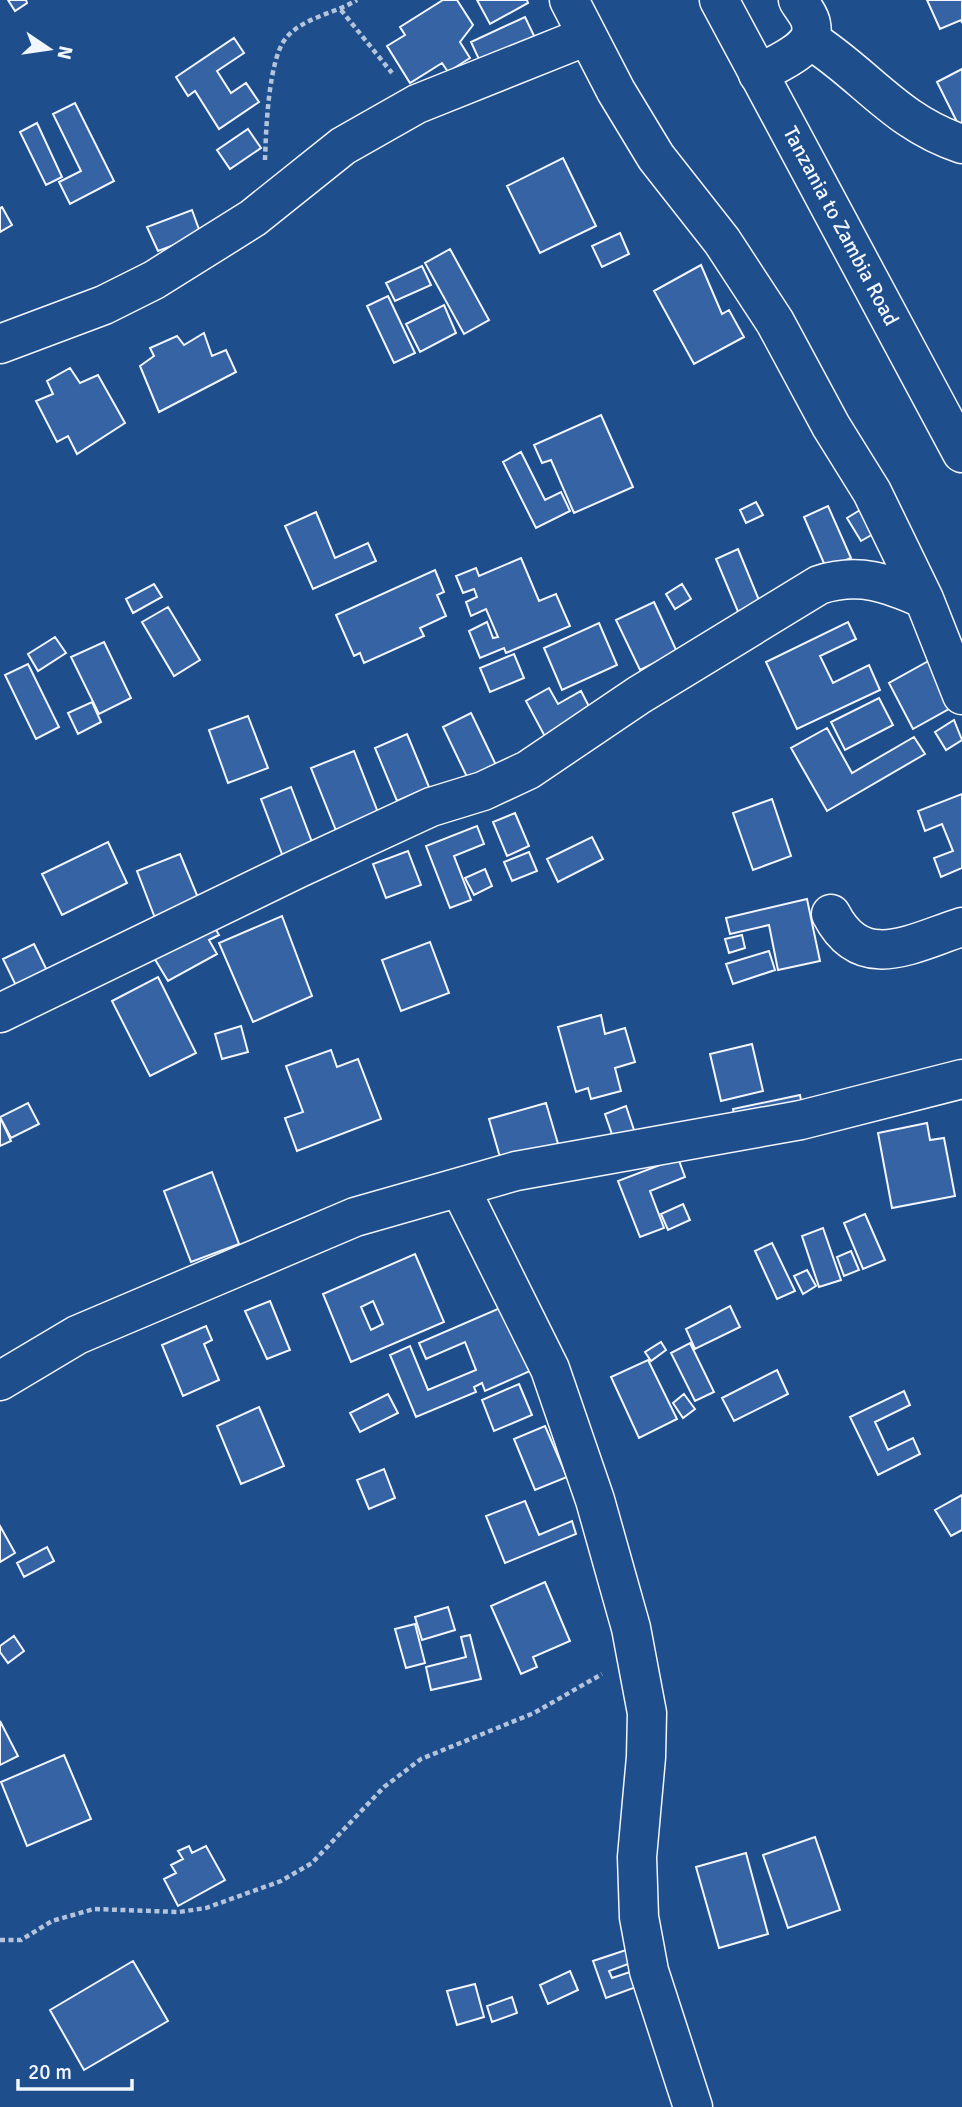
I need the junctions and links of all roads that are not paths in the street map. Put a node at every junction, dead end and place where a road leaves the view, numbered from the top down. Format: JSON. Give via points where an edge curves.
{"nodes":[{"id":1,"x":569,"y":0,"type":"edge"},
{"id":2,"x":719,"y":0,"type":"edge"},
{"id":3,"x":798,"y":0,"type":"edge"},
{"id":4,"x":587,"y":36,"type":"junction"},
{"id":5,"x":809,"y":39,"type":"junction"},
{"id":6,"x":758,"y":74,"type":"junction"},
{"id":7,"x":962,"y":144,"type":"edge"},
{"id":8,"x":0,"y":344,"type":"edge"},
{"id":9,"x":953,"y":409,"type":"edge"},
{"id":10,"x":962,"y":453,"type":"edge"},
{"id":11,"x":924,"y":599,"type":"junction"},
{"id":12,"x":962,"y":695,"type":"edge"},
{"id":13,"x":831,"y":914,"type":"dead end"},
{"id":14,"x":962,"y":927,"type":"edge"},
{"id":15,"x":0,"y":1013,"type":"edge"},
{"id":16,"x":962,"y":1079,"type":"edge"},
{"id":17,"x":460,"y":1188,"type":"junction"},
{"id":18,"x":0,"y":1381,"type":"edge"},
{"id":19,"x":693,"y":2107,"type":"edge"}],
"edges":[{"from":1,"to":4,"type":"main road"},
{"from":2,"to":6,"type":"main road","name":"Tanzania to Zambia Road"},
{"from":3,"to":5,"type":"main road","via":[[811,20]]},
{"from":4,"to":8,"type":"main road","via":[[417,104],[343,146],[232,232],[154,279],[104,305]]},
{"from":4,"to":11,"type":"main road","via":[[656,158],[722,241],[793,352],[820,407],[872,492]]},
{"from":5,"to":6,"type":"main road"},
{"from":5,"to":7,"type":"main road","via":[[906,119]]},
{"from":6,"to":9,"type":"main road","name":"Tanzania to Zambia Road"},
{"from":9,"to":10,"type":"main road","name":"Tanzania to Zambia Road"},
{"from":11,"to":12,"type":"main road"},
{"from":11,"to":15,"type":"main road","via":[[885,581],[844,579],[819,585],[639,695],[528,770],[483,791],[431,807],[309,863]]},
{"from":13,"to":14,"type":"main road","via":[[854,944],[869,949],[905,946]]},
{"from":16,"to":17,"type":"main road","via":[[801,1121],[516,1171]]},
{"from":17,"to":18,"type":"main road","via":[[355,1217],[263,1254],[77,1335]]},
{"from":17,"to":19,"type":"main road","via":[[550,1369],[592,1489],[636,1648],[647,1713],[637,1857],[639,1917],[649,1971]]}]}
